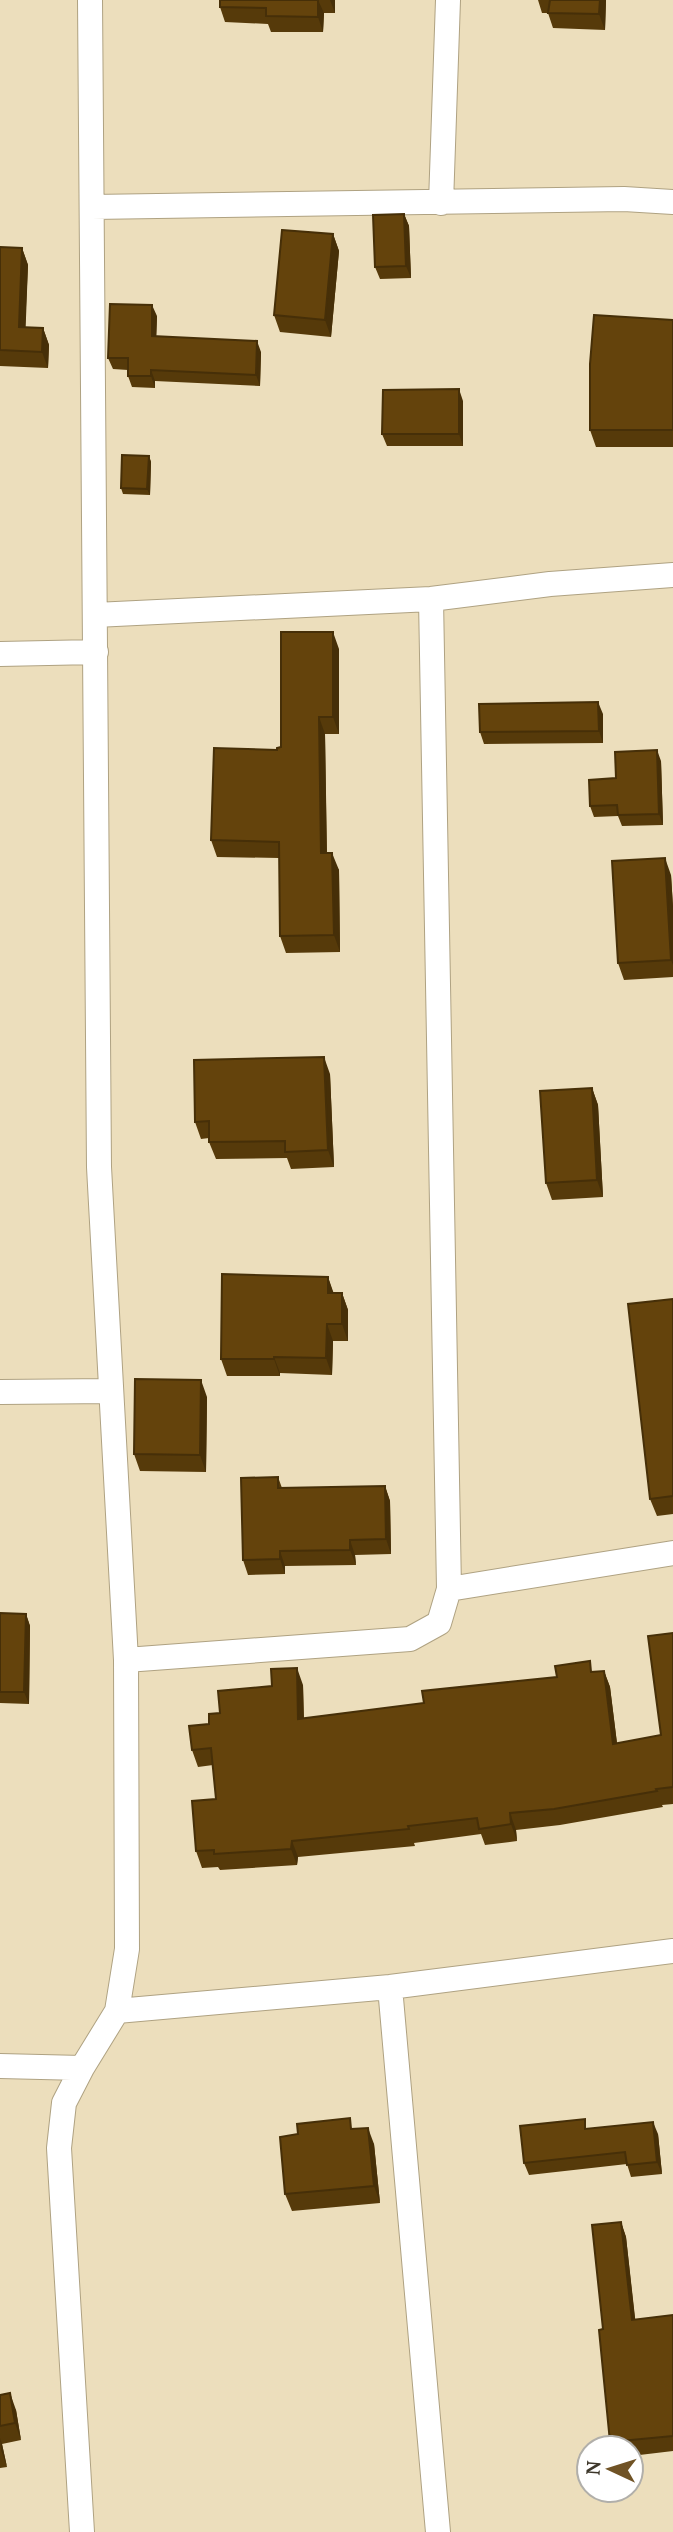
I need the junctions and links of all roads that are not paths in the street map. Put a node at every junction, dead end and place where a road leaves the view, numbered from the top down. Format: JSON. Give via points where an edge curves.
{"nodes":[{"id":1,"x":90,"y":0,"type":"edge"},
{"id":2,"x":448,"y":0,"type":"edge"},
{"id":3,"x":673,"y":202,"type":"edge"},
{"id":4,"x":442,"y":203,"type":"junction"},
{"id":5,"x":92,"y":207,"type":"junction"},
{"id":6,"x":673,"y":575,"type":"edge"},
{"id":7,"x":431,"y":599,"type":"junction"},
{"id":8,"x":95,"y":615,"type":"junction"},
{"id":9,"x":96,"y":652,"type":"junction"},
{"id":10,"x":0,"y":654,"type":"edge"},
{"id":11,"x":111,"y":1391,"type":"junction"},
{"id":12,"x":0,"y":1392,"type":"edge"},
{"id":13,"x":673,"y":1553,"type":"edge"},
{"id":14,"x":449,"y":1589,"type":"junction"},
{"id":15,"x":126,"y":1660,"type":"junction"},
{"id":16,"x":673,"y":1951,"type":"edge"},
{"id":17,"x":390,"y":1987,"type":"junction"},
{"id":18,"x":117,"y":2011,"type":"junction"},
{"id":19,"x":0,"y":2066,"type":"edge"},
{"id":20,"x":82,"y":2068,"type":"junction"},
{"id":21,"x":82,"y":2532,"type":"edge"},
{"id":22,"x":438,"y":2532,"type":"edge"}],
"edges":[{"from":1,"to":5,"type":"street"},
{"from":2,"to":4,"type":"street"},
{"from":3,"to":4,"type":"street"},
{"from":4,"to":5,"type":"street"},
{"from":5,"to":8,"type":"street"},
{"from":6,"to":7,"type":"street"},
{"from":7,"to":8,"type":"street"},
{"from":7,"to":14,"type":"street"},
{"from":8,"to":9,"type":"street"},
{"from":9,"to":10,"type":"street"},
{"from":9,"to":11,"type":"street","via":[[99,1167]]},
{"from":11,"to":12,"type":"street"},
{"from":11,"to":15,"type":"street"},
{"from":13,"to":14,"type":"street"},
{"from":14,"to":15,"type":"street","via":[[439,1623],[410,1639]]},
{"from":15,"to":18,"type":"street","via":[[127,1949]]},
{"from":16,"to":17,"type":"street"},
{"from":17,"to":18,"type":"street"},
{"from":17,"to":22,"type":"street"},
{"from":18,"to":20,"type":"street"},
{"from":19,"to":20,"type":"street"},
{"from":20,"to":21,"type":"street","via":[[64,2103],[59,2148]]}]}
